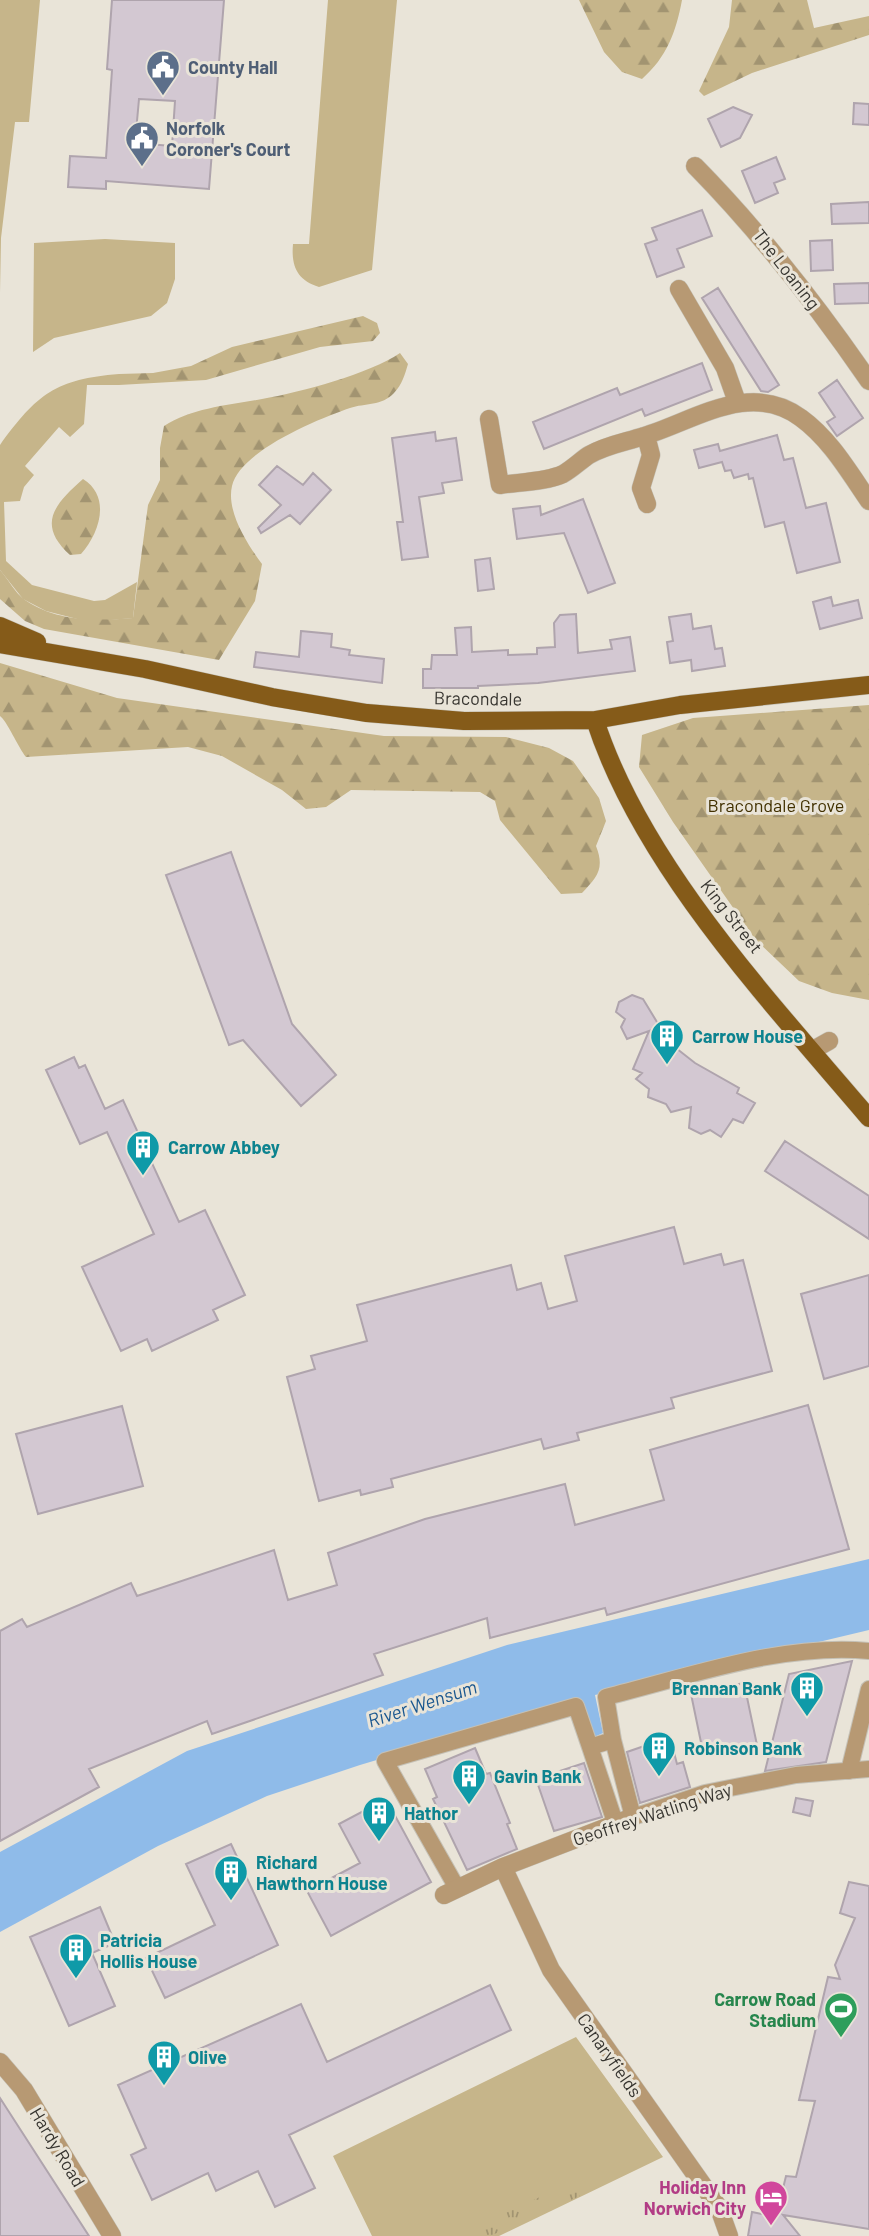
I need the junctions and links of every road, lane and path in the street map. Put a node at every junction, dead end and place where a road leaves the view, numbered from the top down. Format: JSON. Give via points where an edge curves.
{"nodes":[{"id":1,"x":695,"y":166,"type":"dead end"},
{"id":2,"x":679,"y":289,"type":"dead end"},
{"id":3,"x":869,"y":381,"type":"edge"},
{"id":4,"x":737,"y":402,"type":"junction"},
{"id":5,"x":489,"y":419,"type":"dead end"},
{"id":6,"x":646,"y":436,"type":"junction"},
{"id":7,"x":866,"y":490,"type":"edge"},
{"id":8,"x":647,"y":504,"type":"dead end"},
{"id":9,"x":0,"y":626,"type":"edge"},
{"id":10,"x":0,"y":644,"type":"edge"},
{"id":11,"x":90,"y":659,"type":"junction"},
{"id":12,"x":869,"y":685,"type":"edge"},
{"id":13,"x":595,"y":720,"type":"junction"},
{"id":14,"x":869,"y":1118,"type":"edge"},
{"id":15,"x":869,"y":1651,"type":"edge"},
{"id":16,"x":869,"y":1689,"type":"edge"},
{"id":17,"x":614,"y":1740,"type":"junction"},
{"id":18,"x":590,"y":1746,"type":"junction"},
{"id":19,"x":869,"y":1769,"type":"edge"},
{"id":20,"x":849,"y":1771,"type":"junction"},
{"id":21,"x":633,"y":1817,"type":"junction"},
{"id":22,"x":615,"y":1822,"type":"junction"},
{"id":23,"x":502,"y":1867,"type":"junction"},
{"id":24,"x":451,"y":1892,"type":"joint"},
{"id":25,"x":0,"y":2062,"type":"edge"},
{"id":26,"x":112,"y":2236,"type":"edge"},
{"id":27,"x":729,"y":2236,"type":"edge"}],
"edges":[{"from":1,"to":3,"type":"street","name":"The Loaning","via":[[746,217],[819,308]]},
{"from":2,"to":4,"type":"street","via":[[725,368]]},
{"from":4,"to":6,"type":"street"},
{"from":4,"to":7,"type":"street","via":[[772,405],[800,417]]},
{"from":5,"to":6,"type":"street","via":[[500,485],[562,475],[590,455]]},
{"from":6,"to":8,"type":"street","via":[[651,455],[640,488]]},
{"from":9,"to":11,"type":"main road","name":"Bracondale"},
{"from":10,"to":11,"type":"main road","name":"Bracondale"},
{"from":11,"to":13,"type":"main road","name":"Bracondale","via":[[379,715],[464,721]]},
{"from":12,"to":13,"type":"main road","name":"Bracondale","via":[[680,705]]},
{"from":13,"to":14,"type":"main road","name":"King Street","via":[[607,757],[651,842],[710,926],[821,1046]]},
{"from":15,"to":17,"type":"street","via":[[831,1648],[770,1657],[606,1697]]},
{"from":16,"to":20,"type":"street"},
{"from":17,"to":18,"type":"street"},
{"from":17,"to":21,"type":"street"},
{"from":18,"to":22,"type":"street"},
{"from":18,"to":24,"type":"street","via":[[576,1706],[385,1761]]},
{"from":19,"to":20,"type":"street","name":"Geoffrey Watling Way"},
{"from":20,"to":21,"type":"street","name":"Geoffrey Watling Way","via":[[796,1775],[705,1793]]},
{"from":21,"to":22,"type":"street","name":"Geoffrey Watling Way"},
{"from":22,"to":23,"type":"street","name":"Geoffrey Watling Way"},
{"from":23,"to":24,"type":"street","name":"Geoffrey Watling Way"},
{"from":23,"to":27,"type":"street","name":"Canaryfields","via":[[551,1970],[719,2208]]},
{"from":25,"to":26,"type":"street","name":"Hardy Road","via":[[24,2090]]}]}
